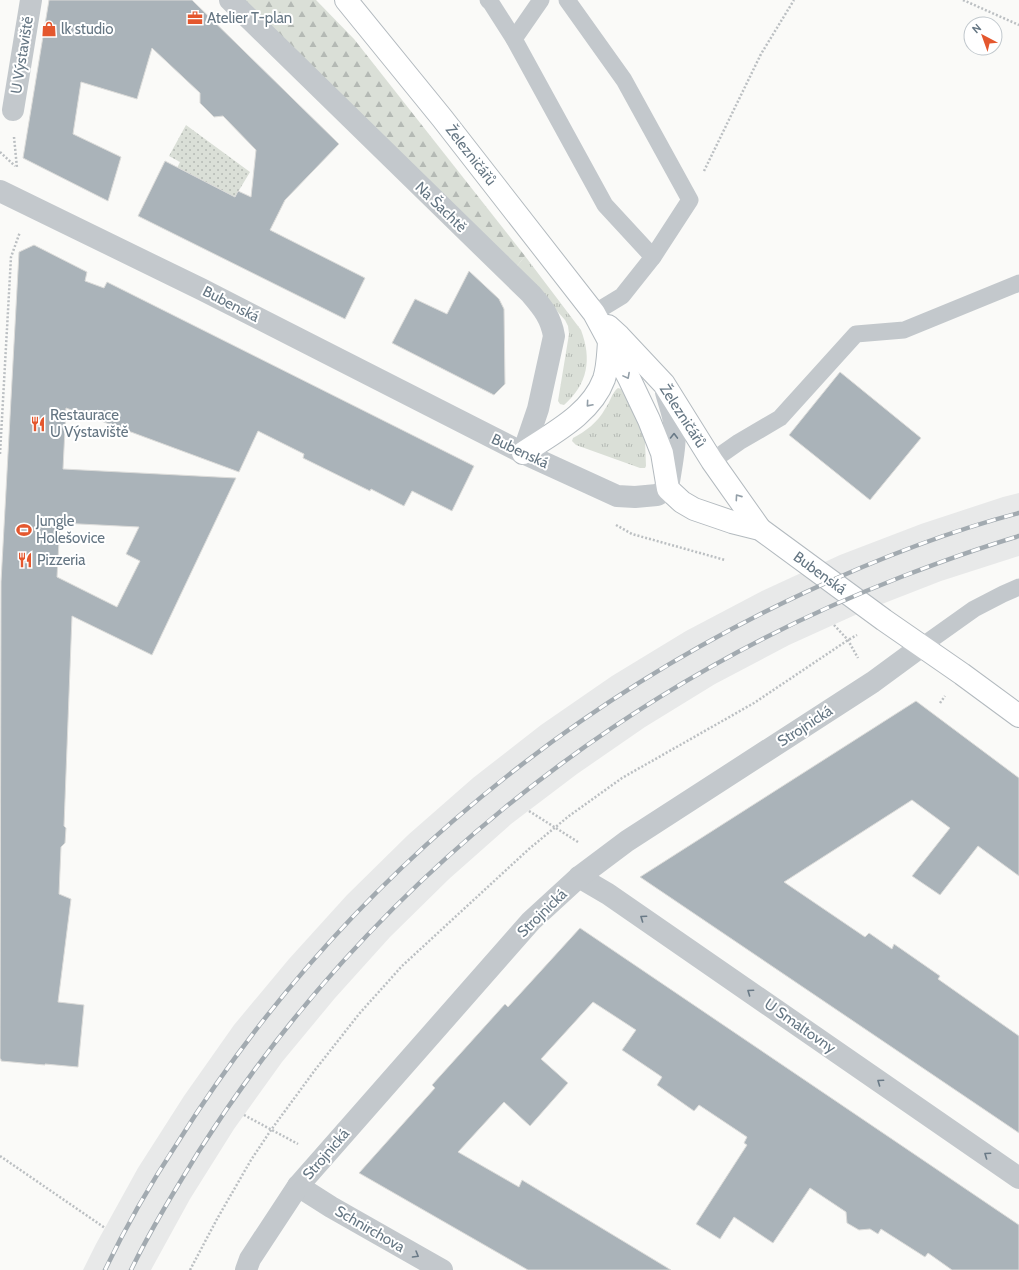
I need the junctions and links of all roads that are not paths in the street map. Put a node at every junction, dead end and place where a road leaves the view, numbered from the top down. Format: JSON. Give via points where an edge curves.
{"nodes":[{"id":1,"x":31,"y":0,"type":"edge"},
{"id":2,"x":230,"y":0,"type":"edge"},
{"id":3,"x":346,"y":0,"type":"edge"},
{"id":4,"x":488,"y":0,"type":"edge"},
{"id":5,"x":541,"y":0,"type":"edge"},
{"id":6,"x":567,"y":0,"type":"edge"},
{"id":7,"x":514,"y":39,"type":"junction"},
{"id":8,"x":13,"y":110,"type":"dead end"},
{"id":9,"x":0,"y":191,"type":"edge"},
{"id":10,"x":653,"y":257,"type":"junction"},
{"id":11,"x":1019,"y":283,"type":"edge"},
{"id":12,"x":594,"y":313,"type":"junction"},
{"id":13,"x":609,"y":342,"type":"junction"},
{"id":14,"x":664,"y":384,"type":"junction"},
{"id":15,"x":523,"y":453,"type":"junction"},
{"id":16,"x":712,"y":461,"type":"junction"},
{"id":17,"x":668,"y":489,"type":"junction"},
{"id":18,"x":760,"y":529,"type":"junction"},
{"id":19,"x":1019,"y":587,"type":"edge"},
{"id":20,"x":922,"y":646,"type":"junction"},
{"id":21,"x":1019,"y":716,"type":"edge"},
{"id":22,"x":579,"y":877,"type":"junction"},
{"id":23,"x":1019,"y":1178,"type":"edge"},
{"id":24,"x":298,"y":1186,"type":"junction"},
{"id":25,"x":246,"y":1270,"type":"edge"},
{"id":26,"x":442,"y":1270,"type":"edge"}],
"edges":[{"from":1,"to":8,"type":"street","name":"U Výstaviště"},
{"from":2,"to":15,"type":"street","name":"Na Šachtě","via":[[543,308],[552,324],[554,336],[538,409]]},
{"from":3,"to":12,"type":"main road","name":"Železničářů"},
{"from":4,"to":7,"type":"lane"},
{"from":5,"to":7,"type":"lane"},
{"from":6,"to":10,"type":"lane","via":[[624,80],[690,200]]},
{"from":7,"to":10,"type":"lane","via":[[605,205]]},
{"from":9,"to":15,"type":"street","name":"Bubenská","via":[[201,289]]},
{"from":10,"to":12,"type":"lane","via":[[622,296]]},
{"from":11,"to":16,"type":"lane","via":[[904,330],[856,334],[780,418]]},
{"from":12,"to":13,"type":"main road","name":"Železničářů"},
{"from":12,"to":14,"type":"main road","name":"Železničářů"},
{"from":13,"to":15,"type":"main road","one_way":true,"via":[[605,377],[589,404],[578,415]]},
{"from":13,"to":17,"type":"main road","name":"Železničářů","one_way":true,"via":[[649,420],[662,453]]},
{"from":14,"to":16,"type":"main road","name":"Železničářů"},
{"from":17,"to":14,"type":"street","one_way":true,"via":[[675,434]]},
{"from":15,"to":17,"type":"street","name":"Bubenská","via":[[617,496],[657,495]]},
{"from":18,"to":16,"type":"main road","name":"Železničářů","one_way":true},
{"from":17,"to":18,"type":"main road","name":"Bubenská","via":[[694,509]]},
{"from":18,"to":20,"type":"main road","name":"Bubenská"},
{"from":19,"to":20,"type":"lane","via":[[974,609]]},
{"from":20,"to":21,"type":"main road","name":"Bubenská"},
{"from":20,"to":22,"type":"street","name":"Strojnická","via":[[873,682],[627,840]]},
{"from":23,"to":22,"type":"street","name":"U Smaltovny","one_way":true,"via":[[608,894]]},
{"from":22,"to":24,"type":"street","name":"Strojnická","via":[[531,921]]},
{"from":24,"to":25,"type":"street","name":"Strojnická","via":[[250,1259]]},
{"from":24,"to":26,"type":"street","name":"Schnirchova","one_way":true}]}
